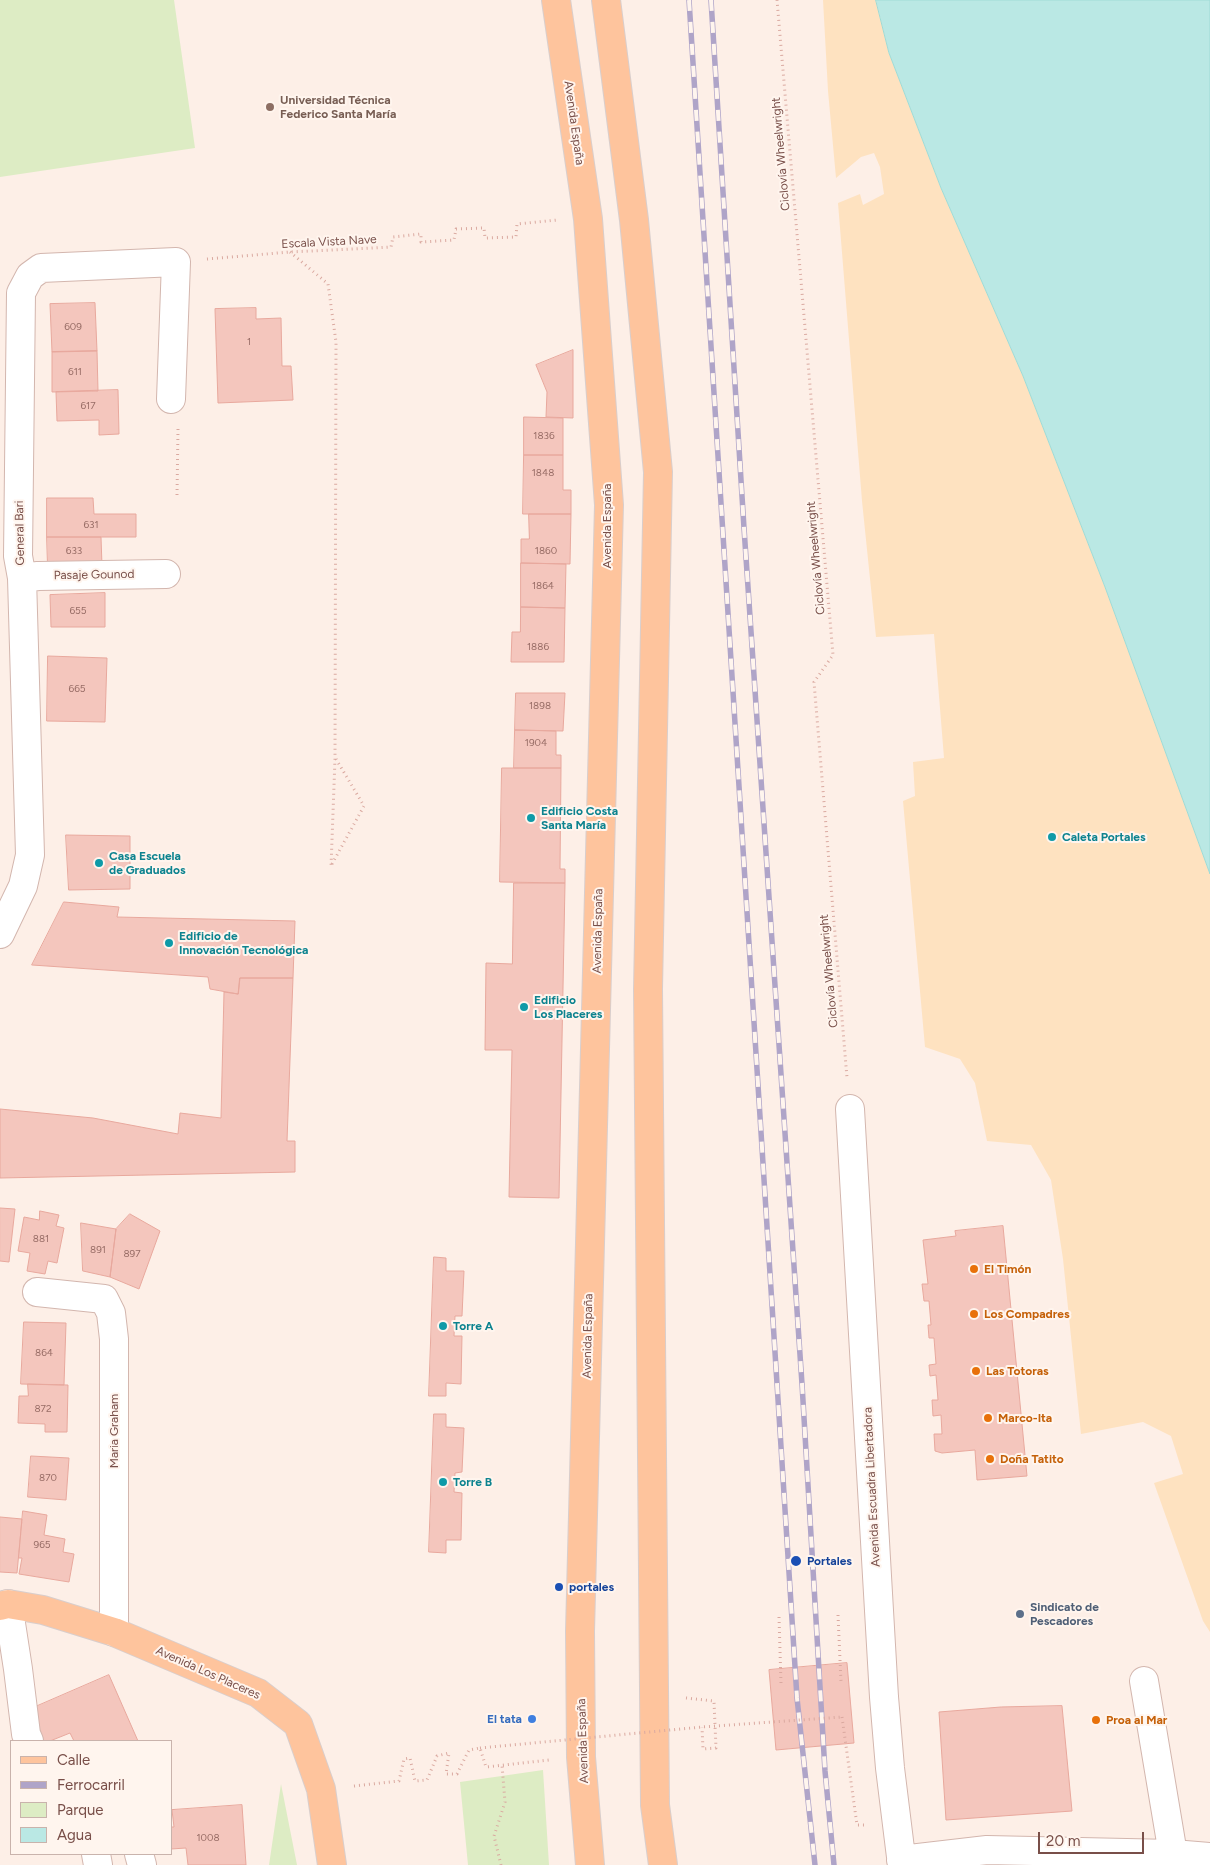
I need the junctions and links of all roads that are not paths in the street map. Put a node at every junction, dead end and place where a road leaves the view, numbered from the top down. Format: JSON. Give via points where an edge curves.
{"nodes":[{"id":1,"x":556,"y":0,"type":"edge"},
{"id":2,"x":606,"y":0,"type":"edge"},
{"id":3,"x":171,"y":400,"type":"road end"},
{"id":4,"x":13,"y":564,"type":"edge"},
{"id":5,"x":166,"y":574,"type":"dead end"},
{"id":6,"x":0,"y":934,"type":"edge"},
{"id":7,"x":850,"y":1109,"type":"road end"},
{"id":8,"x":37,"y":1292,"type":"dead end"},
{"id":9,"x":4,"y":1605,"type":"edge"},
{"id":10,"x":114,"y":1632,"type":"junction"},
{"id":11,"x":1144,"y":1681,"type":"dead end"},
{"id":12,"x":29,"y":1740,"type":"edge"},
{"id":13,"x":1173,"y":1854,"type":"junction"},
{"id":14,"x":1210,"y":1857,"type":"edge"},
{"id":15,"x":901,"y":1863,"type":"edge"},
{"id":16,"x":332,"y":1865,"type":"edge"},
{"id":17,"x":590,"y":1865,"type":"edge"},
{"id":18,"x":663,"y":1865,"type":"edge"}],
"edges":[{"from":1,"to":17,"type":"main road","name":"Avenida España","via":[[588,219],[609,505],[580,1631],[581,1757]]},
{"from":2,"to":18,"type":"main road","via":[[634,220],[658,472],[648,988],[655,1805]]},
{"from":3,"to":4,"type":"street","name":"General Bari","via":[[176,262],[40,268],[30,276],[22,293]]},
{"from":4,"to":5,"type":"street","name":"Pasaje Gounod","via":[[38,576]]},
{"from":4,"to":6,"type":"street","name":"General Bari","via":[[30,855],[23,886]]},
{"from":7,"to":15,"type":"street","name":"Avenida Escuadra Libertadora","via":[[884,1697]]},
{"from":8,"to":10,"type":"street","name":"Maria Graham","via":[[104,1300],[111,1313],[114,1339]]},
{"from":9,"to":10,"type":"main road","name":"Avenida Los Placeres","via":[[43,1610]]},
{"from":9,"to":12,"type":"street"},
{"from":10,"to":16,"type":"main road","name":"Avenida Los Placeres","via":[[258,1693],[298,1724],[321,1790]]},
{"from":11,"to":13,"type":"street"},
{"from":13,"to":14,"type":"street"},
{"from":13,"to":15,"type":"street","via":[[987,1850]]}]}
